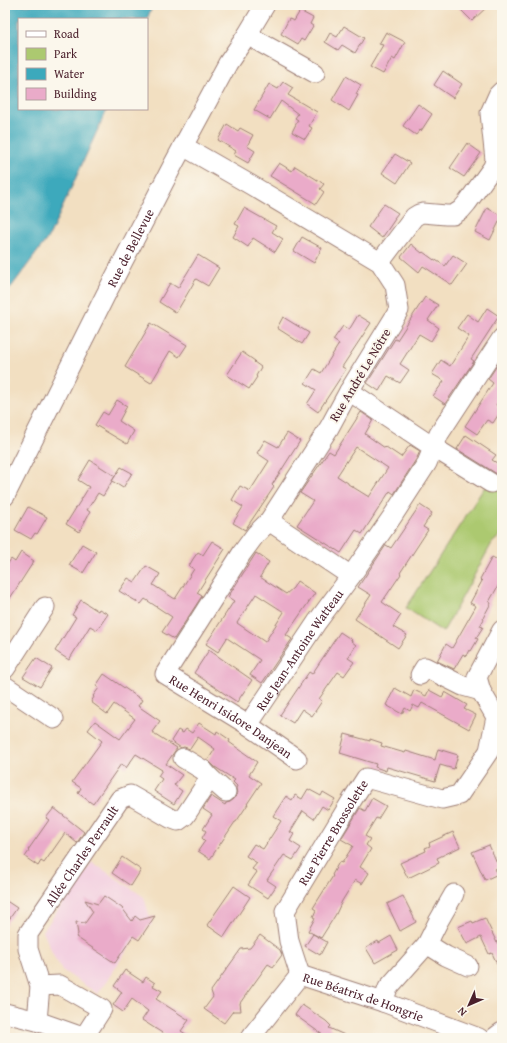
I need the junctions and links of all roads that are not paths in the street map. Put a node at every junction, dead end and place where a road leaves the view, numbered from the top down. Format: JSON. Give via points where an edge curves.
{"nodes":[{"id":1,"x":264,"y":5,"type":"edge"},
{"id":2,"x":247,"y":35,"type":"junction"},
{"id":3,"x":315,"y":73,"type":"dead end"},
{"id":4,"x":502,"y":91,"type":"edge"},
{"id":5,"x":183,"y":146,"type":"junction"},
{"id":6,"x":380,"y":262,"type":"junction"},
{"id":7,"x":502,"y":338,"type":"edge"},
{"id":8,"x":350,"y":391,"type":"junction"},
{"id":9,"x":433,"y":447,"type":"junction"},
{"id":10,"x":491,"y":484,"type":"dead end"},
{"id":11,"x":5,"y":496,"type":"edge"},
{"id":12,"x":269,"y":521,"type":"junction"},
{"id":13,"x":351,"y":576,"type":"junction"},
{"id":14,"x":44,"y":606,"type":"dead end"},
{"id":15,"x":502,"y":630,"type":"edge"},
{"id":16,"x":5,"y":669,"type":"edge"},
{"id":17,"x":165,"y":674,"type":"joint"},
{"id":18,"x":420,"y":674,"type":"dead end"},
{"id":19,"x":5,"y":686,"type":"edge"},
{"id":20,"x":481,"y":691,"type":"junction"},
{"id":21,"x":54,"y":719,"type":"dead end"},
{"id":22,"x":499,"y":719,"type":"edge"},
{"id":23,"x":248,"y":725,"type":"junction"},
{"id":24,"x":184,"y":758,"type":"dead end"},
{"id":25,"x":297,"y":759,"type":"dead end"},
{"id":26,"x":210,"y":778,"type":"junction"},
{"id":27,"x":226,"y":792,"type":"dead end"},
{"id":28,"x":454,"y":894,"type":"dead end"},
{"id":29,"x":427,"y":944,"type":"junction"},
{"id":30,"x":468,"y":966,"type":"dead end"},
{"id":31,"x":300,"y":975,"type":"junction"},
{"id":32,"x":40,"y":986,"type":"junction"},
{"id":33,"x":383,"y":1002,"type":"junction"},
{"id":34,"x":5,"y":1013,"type":"edge"},
{"id":35,"x":36,"y":1021,"type":"junction"},
{"id":36,"x":502,"y":1032,"type":"edge"},
{"id":37,"x":85,"y":1038,"type":"edge"},
{"id":38,"x":250,"y":1038,"type":"edge"},
{"id":39,"x":479,"y":1038,"type":"edge"},
{"id":40,"x":494,"y":1038,"type":"edge"}],
"edges":[{"from":1,"to":2,"type":"street","name":"Rue de Bellevue"},
{"from":2,"to":3,"type":"street"},
{"from":2,"to":5,"type":"street","name":"Rue de Bellevue","via":[[228,62]]},
{"from":4,"to":6,"type":"street","via":[[490,113],[495,153],[493,167],[467,204],[453,214],[423,213],[414,218]]},
{"from":5,"to":6,"type":"street","name":"Rue André Le Nôtre"},
{"from":5,"to":11,"type":"street","name":"Rue de Bellevue"},
{"from":6,"to":8,"type":"street","name":"Rue André Le Nôtre","via":[[395,285],[399,310]]},
{"from":7,"to":9,"type":"street","name":"Rue Jean-Antoine Watteau"},
{"from":8,"to":9,"type":"street"},
{"from":8,"to":12,"type":"street","name":"Rue André Le Nôtre"},
{"from":9,"to":10,"type":"street"},
{"from":9,"to":13,"type":"street","name":"Rue Jean-Antoine Watteau","via":[[427,463]]},
{"from":12,"to":13,"type":"street","name":"Rue Jean-Antoine Watteau"},
{"from":12,"to":17,"type":"street","name":"Rue André Le Nôtre","via":[[242,552]]},
{"from":13,"to":23,"type":"street","name":"Rue Jean-Antoine Watteau"},
{"from":14,"to":16,"type":"street"},
{"from":15,"to":20,"type":"street","via":[[477,677]]},
{"from":17,"to":23,"type":"street","name":"Rue Henri Isidore Danjean"},
{"from":18,"to":20,"type":"street","via":[[425,667],[464,686]]},
{"from":19,"to":21,"type":"street"},
{"from":20,"to":22,"type":"street"},
{"from":22,"to":31,"type":"street","name":"Rue Pierre Brossolette","via":[[489,751],[459,795],[442,799],[366,778],[285,912]]},
{"from":23,"to":25,"type":"street","name":"Rue Henri Isidore Danjean"},
{"from":24,"to":26,"type":"street","via":[[203,770]]},
{"from":26,"to":27,"type":"street"},
{"from":26,"to":32,"type":"street","name":"Allée Charles Perrault","via":[[185,816],[178,821],[130,795],[120,799],[28,934],[28,949]]},
{"from":28,"to":29,"type":"street"},
{"from":29,"to":30,"type":"street"},
{"from":29,"to":33,"type":"street","via":[[388,988]]},
{"from":31,"to":33,"type":"street","name":"Rue Béatrix de Hongrie"},
{"from":31,"to":38,"type":"street","name":"Rue Béatrix de Hongrie"},
{"from":32,"to":35,"type":"street","name":"Allée Charles Perrault"},
{"from":32,"to":37,"type":"street","via":[[60,986],[102,1009]]},
{"from":33,"to":39,"type":"street","name":"Rue Béatrix de Hongrie"},
{"from":34,"to":35,"type":"street"},
{"from":35,"to":37,"type":"street"},
{"from":36,"to":40,"type":"street"}]}
